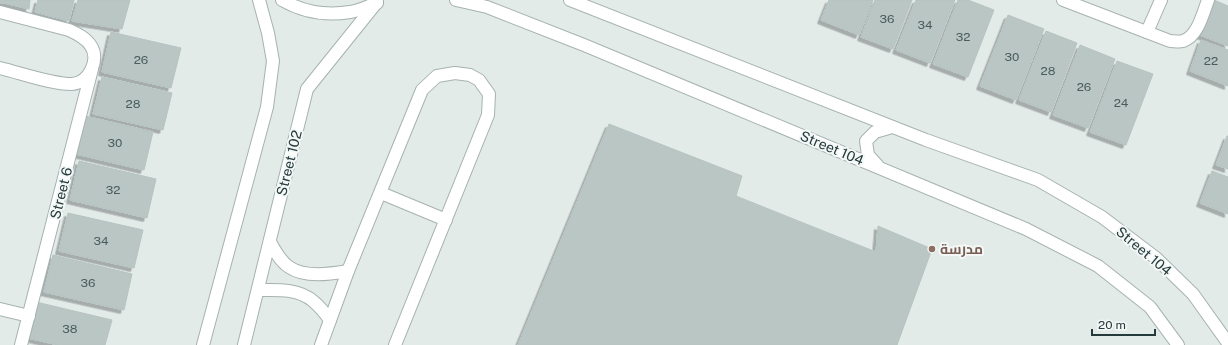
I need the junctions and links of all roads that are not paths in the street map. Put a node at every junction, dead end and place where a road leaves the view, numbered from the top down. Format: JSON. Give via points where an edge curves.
{"nodes":[{"id":1,"x":259,"y":0,"type":"edge"},
{"id":2,"x":282,"y":0,"type":"edge"},
{"id":3,"x":456,"y":0,"type":"edge"},
{"id":4,"x":570,"y":0,"type":"edge"},
{"id":5,"x":1063,"y":0,"type":"edge"},
{"id":6,"x":1161,"y":0,"type":"edge"},
{"id":7,"x":1208,"y":0,"type":"edge"},
{"id":8,"x":379,"y":1,"type":"edge"},
{"id":9,"x":0,"y":12,"type":"edge"},
{"id":10,"x":1147,"y":32,"type":"junction"},
{"id":11,"x":0,"y":68,"type":"edge"},
{"id":12,"x":92,"y":69,"type":"junction"},
{"id":13,"x":892,"y":127,"type":"junction"},
{"id":14,"x":879,"y":168,"type":"junction"},
{"id":15,"x":381,"y":193,"type":"junction"},
{"id":16,"x":446,"y":220,"type":"junction"},
{"id":17,"x":270,"y":242,"type":"junction"},
{"id":18,"x":348,"y":271,"type":"junction"},
{"id":19,"x":258,"y":290,"type":"junction"},
{"id":20,"x":0,"y":309,"type":"edge"},
{"id":21,"x":29,"y":316,"type":"junction"},
{"id":22,"x":330,"y":320,"type":"junction"},
{"id":23,"x":1228,"y":343,"type":"edge"},
{"id":24,"x":21,"y":345,"type":"edge"},
{"id":25,"x":203,"y":345,"type":"edge"},
{"id":26,"x":244,"y":345,"type":"edge"},
{"id":27,"x":321,"y":345,"type":"edge"},
{"id":28,"x":395,"y":345,"type":"edge"},
{"id":29,"x":1178,"y":345,"type":"edge"}],
"edges":[{"from":1,"to":25,"type":"street","via":[[273,61],[267,107]]},
{"from":2,"to":8,"type":"street","via":[[295,7],[322,14],[351,12]]},
{"from":3,"to":14,"type":"street","name":"Street 104","via":[[487,7],[584,45]]},
{"from":4,"to":13,"type":"street","name":"Street 104"},
{"from":5,"to":10,"type":"street"},
{"from":6,"to":10,"type":"street"},
{"from":7,"to":10,"type":"street","via":[[1197,28],[1190,37],[1182,41],[1170,41]]},
{"from":8,"to":17,"type":"street","name":"Street 102","via":[[307,89]]},
{"from":9,"to":12,"type":"street","name":"Street 6","via":[[69,30],[79,35],[93,50]]},
{"from":11,"to":12,"type":"street","via":[[74,84],[82,80]]},
{"from":12,"to":21,"type":"street","name":"Street 6"},
{"from":13,"to":14,"type":"street","via":[[875,132],[866,141],[868,155]]},
{"from":13,"to":23,"type":"street","name":"Street 104","via":[[1038,180],[1102,217],[1156,258],[1193,294]]},
{"from":14,"to":29,"type":"street","name":"Street 104","via":[[1026,229],[1098,266],[1150,307]]},
{"from":15,"to":16,"type":"street"},
{"from":15,"to":16,"type":"street","via":[[422,90],[437,76],[455,73],[470,75],[479,80],[488,94],[488,115]]},
{"from":15,"to":18,"type":"street"},
{"from":16,"to":28,"type":"street"},
{"from":17,"to":18,"type":"street","via":[[279,258],[290,267],[306,273],[321,275]]},
{"from":17,"to":19,"type":"street","name":"Street 102"},
{"from":18,"to":22,"type":"street"},
{"from":19,"to":22,"type":"street","via":[[293,291],[307,296]]},
{"from":19,"to":26,"type":"street","name":"Street 102"},
{"from":20,"to":21,"type":"street"},
{"from":21,"to":24,"type":"street","name":"Street 6"},
{"from":22,"to":27,"type":"street"}]}
